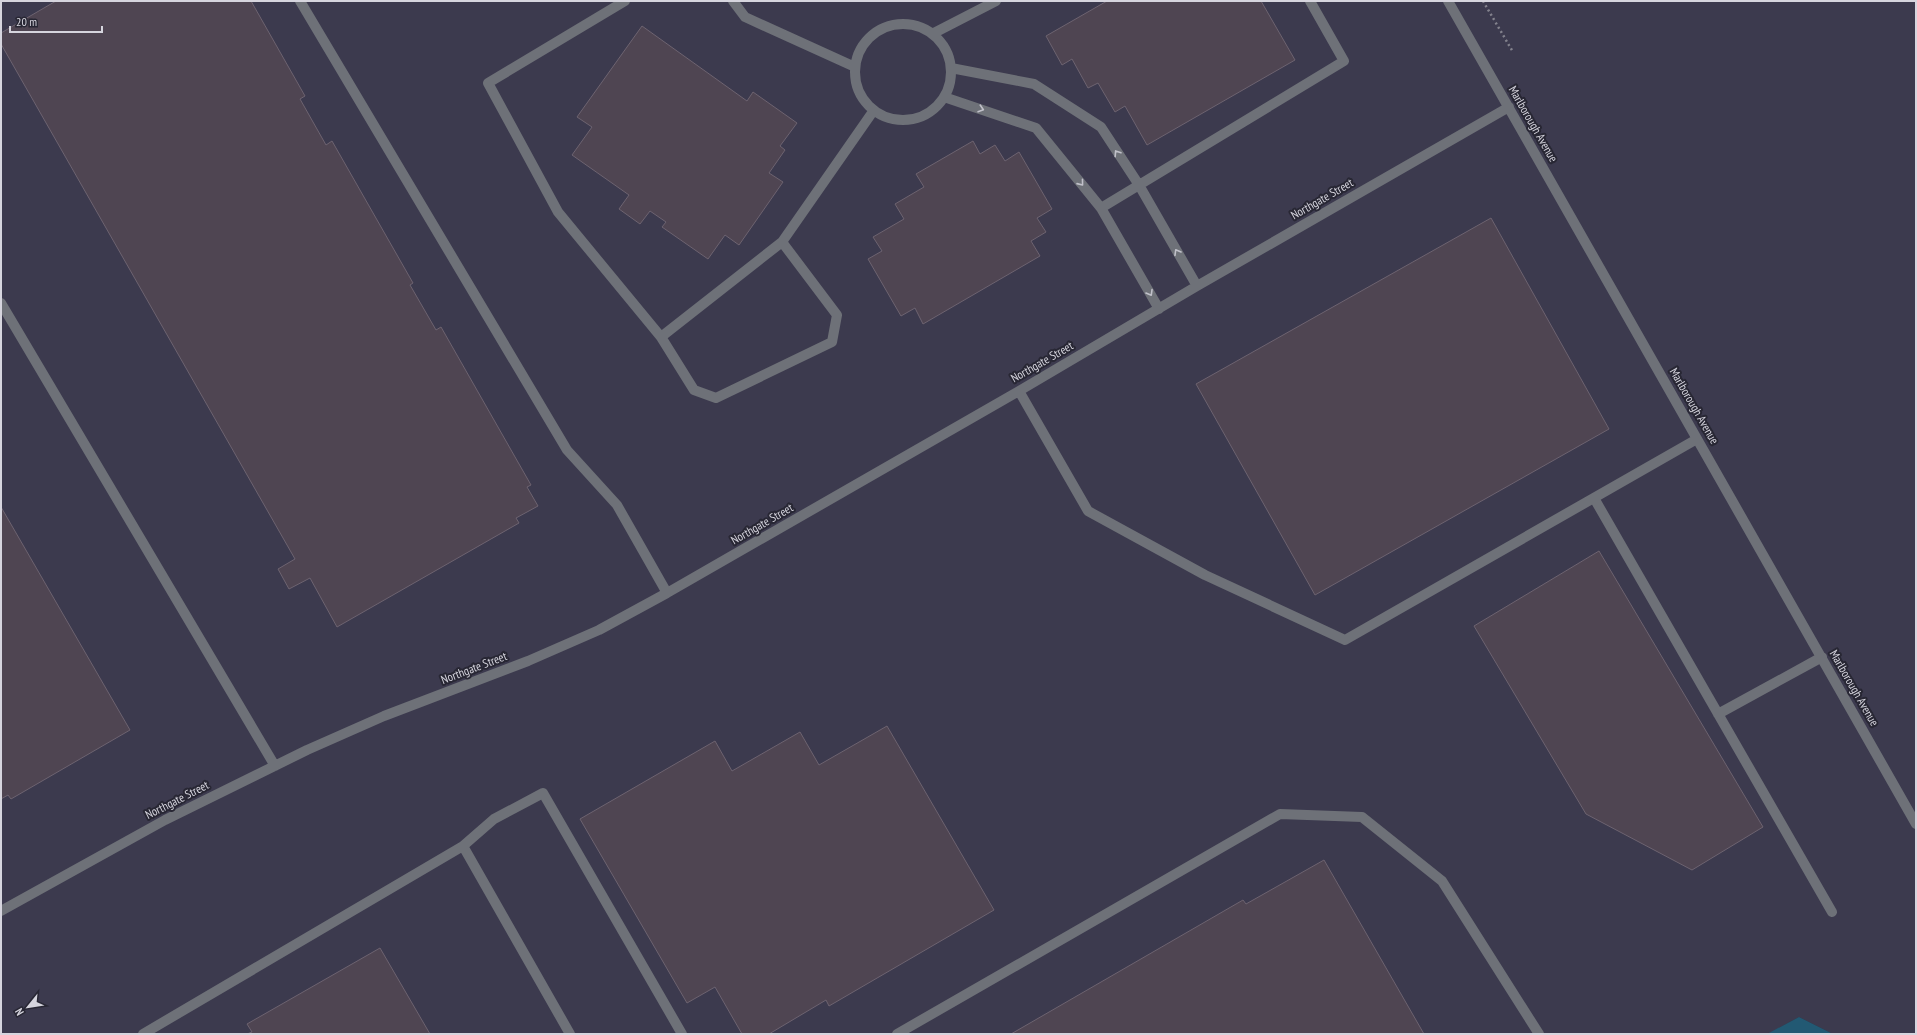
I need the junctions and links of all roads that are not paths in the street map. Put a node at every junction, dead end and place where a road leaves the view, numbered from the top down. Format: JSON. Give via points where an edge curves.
{"nodes":[{"id":1,"x":300,"y":1,"type":"edge"},
{"id":2,"x":625,"y":1,"type":"edge"},
{"id":3,"x":733,"y":1,"type":"edge"},
{"id":4,"x":996,"y":1,"type":"edge"},
{"id":5,"x":1310,"y":1,"type":"edge"},
{"id":6,"x":1448,"y":1,"type":"edge"},
{"id":7,"x":932,"y":34,"type":"junction"},
{"id":8,"x":855,"y":68,"type":"junction"},
{"id":9,"x":951,"y":68,"type":"junction"},
{"id":10,"x":944,"y":97,"type":"junction"},
{"id":11,"x":1509,"y":108,"type":"junction"},
{"id":12,"x":874,"y":110,"type":"junction"},
{"id":13,"x":1139,"y":185,"type":"junction"},
{"id":14,"x":1101,"y":208,"type":"junction"},
{"id":15,"x":782,"y":242,"type":"junction"},
{"id":16,"x":1197,"y":286,"type":"junction"},
{"id":17,"x":1,"y":303,"type":"edge"},
{"id":18,"x":1159,"y":309,"type":"junction"},
{"id":19,"x":661,"y":337,"type":"junction"},
{"id":20,"x":1019,"y":391,"type":"junction"},
{"id":21,"x":1697,"y":439,"type":"junction"},
{"id":22,"x":1594,"y":498,"type":"junction"},
{"id":23,"x":667,"y":593,"type":"junction"},
{"id":24,"x":1822,"y":657,"type":"junction"},
{"id":25,"x":1718,"y":714,"type":"junction"},
{"id":26,"x":275,"y":766,"type":"junction"},
{"id":27,"x":1916,"y":824,"type":"edge"},
{"id":28,"x":463,"y":846,"type":"junction"},
{"id":29,"x":1,"y":911,"type":"edge"},
{"id":30,"x":1832,"y":912,"type":"dead end"},
{"id":31,"x":143,"y":1034,"type":"edge"},
{"id":32,"x":570,"y":1034,"type":"edge"},
{"id":33,"x":682,"y":1034,"type":"edge"},
{"id":34,"x":897,"y":1034,"type":"edge"},
{"id":35,"x":1539,"y":1034,"type":"edge"}],
"edges":[{"from":1,"to":23,"type":"street","via":[[567,450],[617,505]]},
{"from":2,"to":19,"type":"street","via":[[488,83],[558,212]]},
{"from":3,"to":8,"type":"street","via":[[744,17]]},
{"from":4,"to":7,"type":"street"},
{"from":5,"to":13,"type":"street","via":[[1344,61]]},
{"from":6,"to":11,"type":"street","name":"Marlborough Avenue"},
{"from":7,"to":8,"type":"street","via":[[911,24],[895,24],[880,29],[867,39],[859,52]]},
{"from":7,"to":9,"type":"street","via":[[947,53]]},
{"from":8,"to":12,"type":"street","via":[[856,84],[863,98]]},
{"from":9,"to":10,"type":"street","via":[[950,84]]},
{"from":13,"to":9,"type":"street","one_way":true,"via":[[1101,127],[1034,84]]},
{"from":10,"to":12,"type":"street","via":[[933,109],[919,117],[903,120],[887,118]]},
{"from":10,"to":14,"type":"street","one_way":true,"via":[[1036,128]]},
{"from":11,"to":16,"type":"street","name":"Northgate Street"},
{"from":11,"to":21,"type":"street","name":"Marlborough Avenue"},
{"from":12,"to":15,"type":"street"},
{"from":13,"to":14,"type":"street"},
{"from":16,"to":13,"type":"street","one_way":true},
{"from":14,"to":18,"type":"street","one_way":true},
{"from":15,"to":19,"type":"street"},
{"from":15,"to":19,"type":"street","via":[[837,315],[832,342],[716,398],[694,390]]},
{"from":16,"to":18,"type":"street","name":"Northgate Street"},
{"from":17,"to":26,"type":"street"},
{"from":18,"to":20,"type":"street","name":"Northgate Street"},
{"from":20,"to":22,"type":"street","via":[[1088,510],[1205,576],[1346,640]]},
{"from":20,"to":23,"type":"street","name":"Northgate Street"},
{"from":21,"to":22,"type":"street"},
{"from":21,"to":24,"type":"street","name":"Marlborough Avenue"},
{"from":22,"to":25,"type":"street"},
{"from":23,"to":26,"type":"street","name":"Northgate Street","via":[[599,630],[556,649],[384,716]]},
{"from":24,"to":25,"type":"street"},
{"from":24,"to":27,"type":"street","name":"Marlborough Avenue"},
{"from":25,"to":30,"type":"street"},
{"from":26,"to":29,"type":"street","name":"Northgate Street","via":[[165,820]]},
{"from":28,"to":31,"type":"street"},
{"from":28,"to":32,"type":"street"},
{"from":28,"to":33,"type":"street","via":[[494,819],[542,794]]},
{"from":34,"to":35,"type":"street","via":[[1280,814],[1362,816],[1442,881]]}]}
